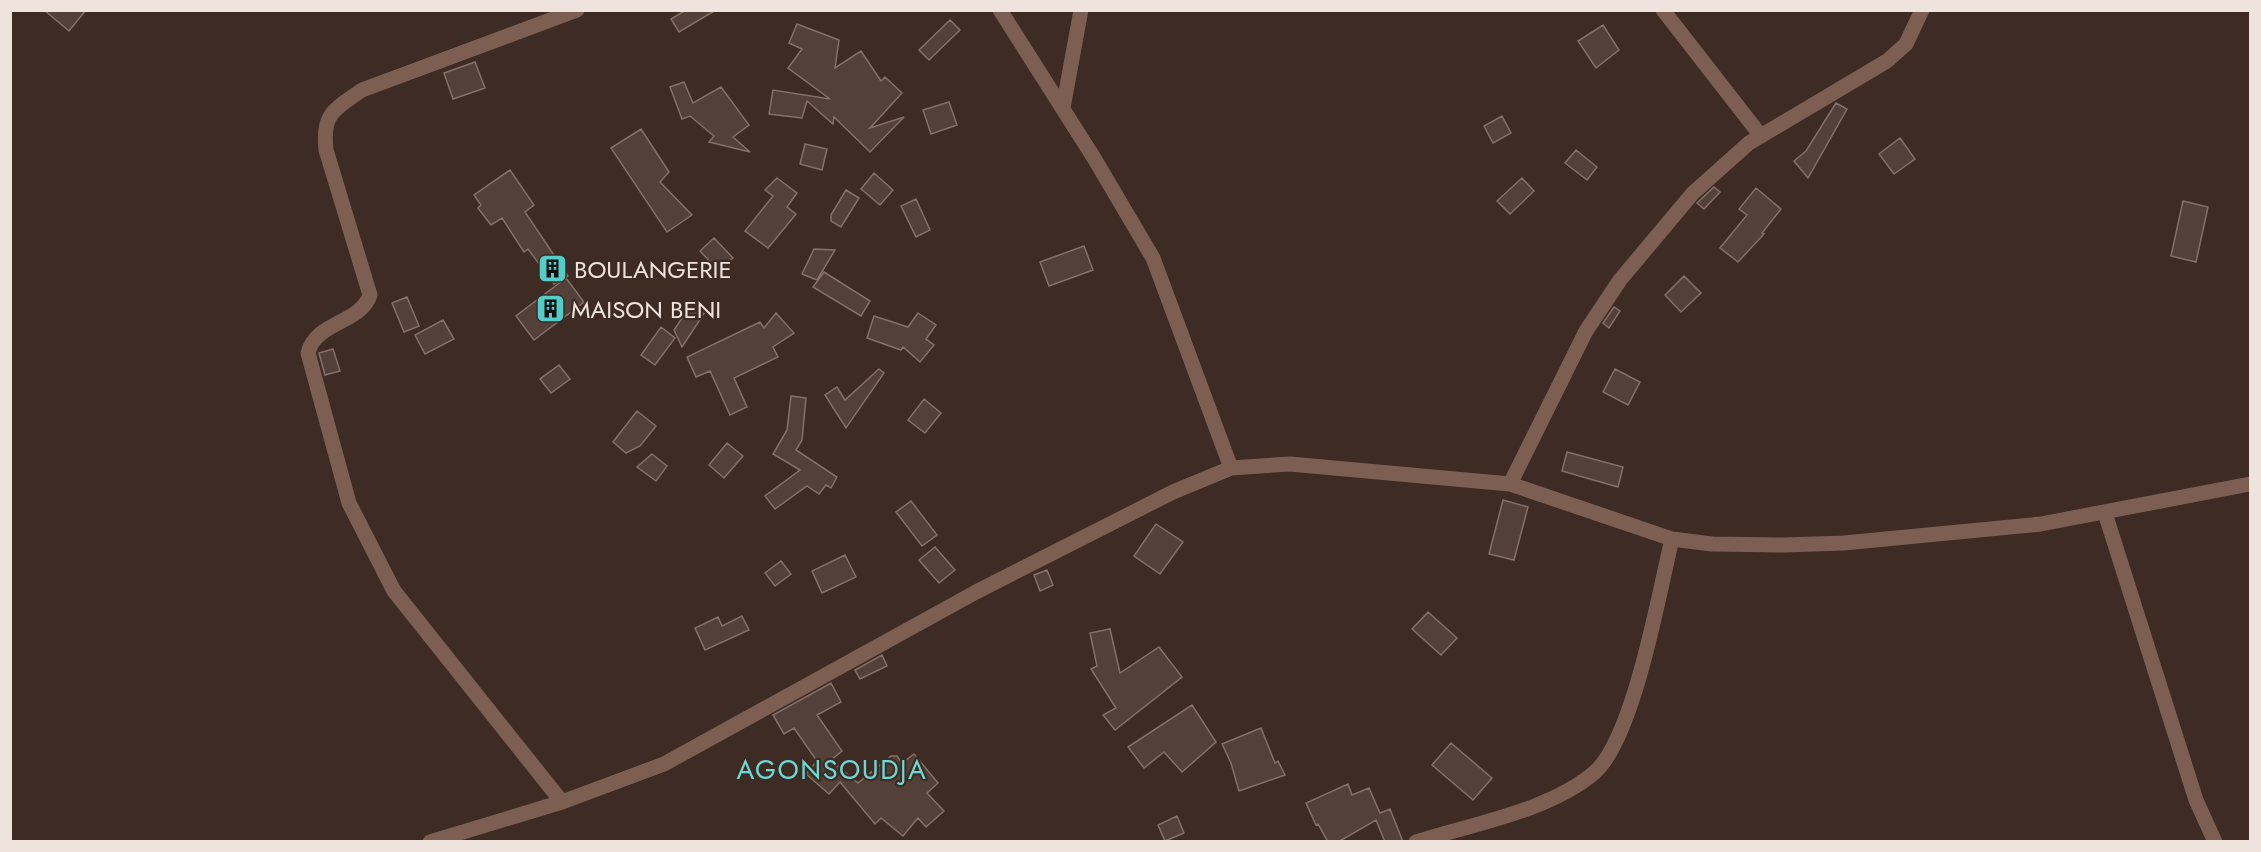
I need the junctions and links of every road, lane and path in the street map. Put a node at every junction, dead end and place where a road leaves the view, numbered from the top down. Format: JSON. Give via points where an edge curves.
{"nodes":[{"id":1,"x":577,"y":10,"type":"edge"},
{"id":2,"x":1000,"y":10,"type":"edge"},
{"id":3,"x":1081,"y":10,"type":"edge"},
{"id":4,"x":1663,"y":10,"type":"edge"},
{"id":5,"x":1922,"y":10,"type":"edge"},
{"id":6,"x":1063,"y":108,"type":"junction"},
{"id":7,"x":1761,"y":135,"type":"junction"},
{"id":8,"x":1231,"y":468,"type":"junction"},
{"id":9,"x":1510,"y":484,"type":"junction"},
{"id":10,"x":2250,"y":484,"type":"edge"},
{"id":11,"x":2105,"y":513,"type":"junction"},
{"id":12,"x":1672,"y":539,"type":"junction"},
{"id":13,"x":562,"y":802,"type":"junction"},
{"id":14,"x":430,"y":842,"type":"edge"},
{"id":15,"x":1416,"y":842,"type":"edge"},
{"id":16,"x":2215,"y":842,"type":"edge"}],
"edges":[{"from":1,"to":13,"type":"street","via":[[362,90],[334,110],[324,128],[326,150],[370,295],[360,310],[317,336],[308,353],[348,503],[394,591]]},
{"from":2,"to":6,"type":"street"},
{"from":3,"to":6,"type":"street"},
{"from":4,"to":7,"type":"street"},
{"from":5,"to":7,"type":"street","via":[[1906,44],[1887,61]]},
{"from":6,"to":8,"type":"street","via":[[1153,258]]},
{"from":7,"to":9,"type":"street","via":[[1693,193],[1601,306]]},
{"from":8,"to":9,"type":"street","via":[[1290,464]]},
{"from":8,"to":13,"type":"street","via":[[1173,492],[976,592],[664,764]]},
{"from":9,"to":12,"type":"street"},
{"from":10,"to":11,"type":"street"},
{"from":11,"to":12,"type":"street","via":[[2042,524],[1844,543],[1712,544]]},
{"from":11,"to":16,"type":"street","via":[[2196,800]]},
{"from":12,"to":15,"type":"street","via":[[1632,701],[1614,747],[1596,771],[1541,803]]},
{"from":13,"to":14,"type":"street"}]}
